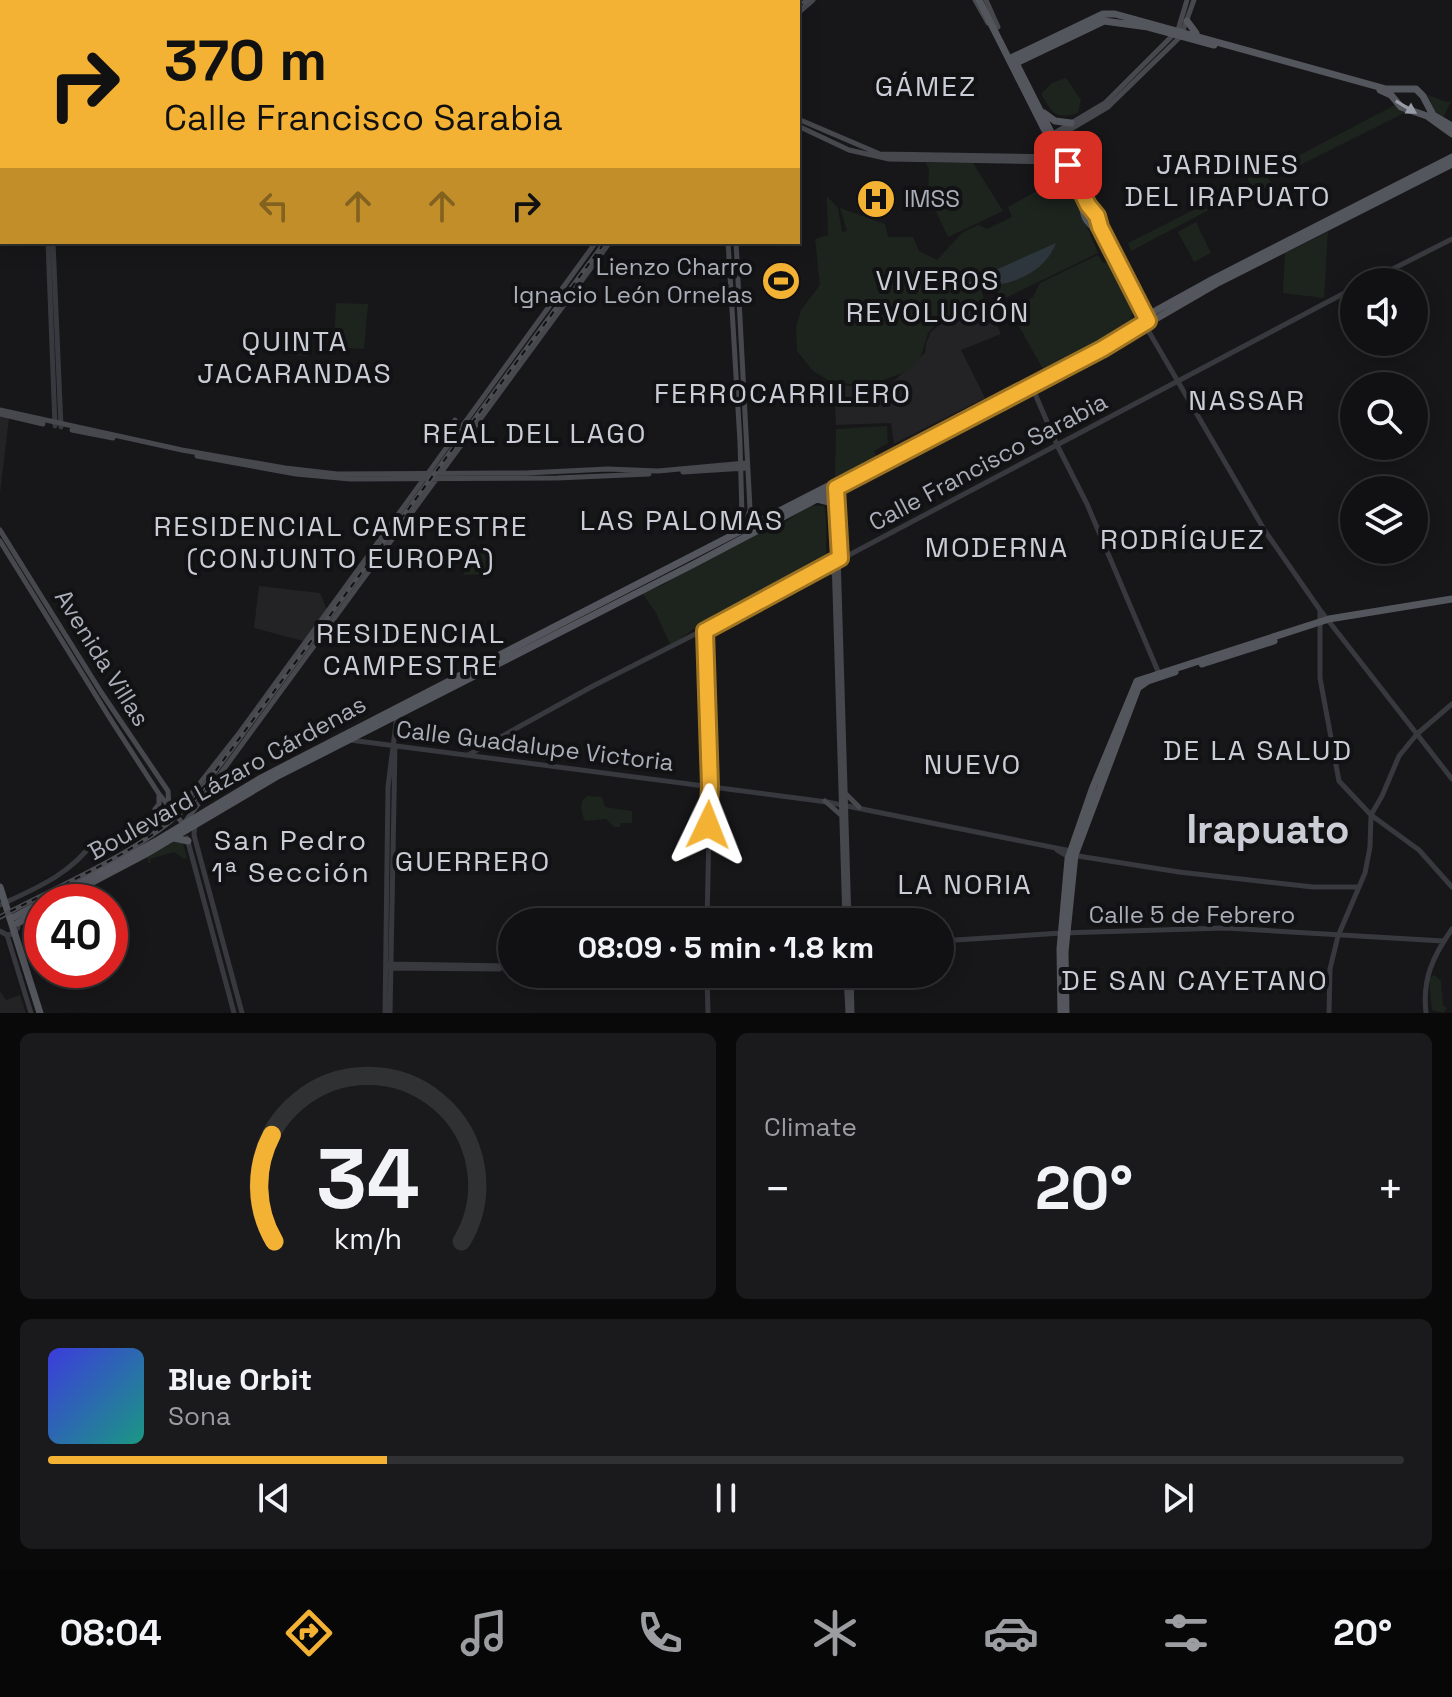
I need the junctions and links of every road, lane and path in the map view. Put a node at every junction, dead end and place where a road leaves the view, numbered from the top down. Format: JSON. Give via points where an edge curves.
{"nodes":[{"id":1,"x":981,"y":0,"type":"edge"},
{"id":2,"x":1187,"y":0,"type":"edge"},
{"id":3,"x":1194,"y":0,"type":"edge"},
{"id":4,"x":1187,"y":21,"type":"junction"},
{"id":5,"x":994,"y":26,"type":"junction"},
{"id":6,"x":1179,"y":33,"type":"junction"},
{"id":7,"x":1198,"y":35,"type":"junction"},
{"id":8,"x":1015,"y":60,"type":"junction"},
{"id":9,"x":1040,"y":109,"type":"junction"},
{"id":10,"x":1071,"y":123,"type":"junction"},
{"id":11,"x":801,"y":124,"type":"edge"},
{"id":12,"x":1452,"y":126,"type":"edge"},
{"id":13,"x":1452,"y":134,"type":"edge"},
{"id":14,"x":1053,"y":139,"type":"junction"},
{"id":15,"x":1043,"y":156,"type":"junction"},
{"id":16,"x":1452,"y":157,"type":"edge"},
{"id":17,"x":1033,"y":158,"type":"junction"},
{"id":18,"x":1062,"y":160,"type":"junction"},
{"id":19,"x":1452,"y":164,"type":"edge"},
{"id":20,"x":1093,"y":210,"type":"junction"},
{"id":21,"x":1084,"y":213,"type":"junction"},
{"id":22,"x":1094,"y":225,"type":"junction"},
{"id":23,"x":1452,"y":239,"type":"edge"},
{"id":24,"x":51,"y":244,"type":"edge"},
{"id":25,"x":595,"y":244,"type":"edge"},
{"id":26,"x":609,"y":244,"type":"edge"},
{"id":27,"x":728,"y":244,"type":"edge"},
{"id":28,"x":736,"y":244,"type":"edge"},
{"id":29,"x":729,"y":261,"type":"junction"},
{"id":30,"x":737,"y":261,"type":"junction"},
{"id":31,"x":1395,"y":268,"type":"edge"},
{"id":32,"x":1340,"y":296,"type":"edge"},
{"id":33,"x":1135,"y":299,"type":"junction"},
{"id":34,"x":1145,"y":320,"type":"junction"},
{"id":35,"x":1133,"y":329,"type":"junction"},
{"id":36,"x":1177,"y":383,"type":"junction"},
{"id":37,"x":1031,"y":384,"type":"junction"},
{"id":38,"x":0,"y":412,"type":"edge"},
{"id":39,"x":455,"y":420,"type":"dead end"},
{"id":40,"x":58,"y":425,"type":"junction"},
{"id":41,"x":455,"y":435,"type":"junction"},
{"id":42,"x":1057,"y":445,"type":"junction"},
{"id":43,"x":456,"y":454,"type":"junction"},
{"id":44,"x":437,"y":460,"type":"junction"},
{"id":45,"x":743,"y":465,"type":"junction"},
{"id":46,"x":406,"y":473,"type":"junction"},
{"id":47,"x":420,"y":473,"type":"junction"},
{"id":48,"x":462,"y":473,"type":"junction"},
{"id":49,"x":427,"y":476,"type":"junction"},
{"id":50,"x":440,"y":476,"type":"junction"},
{"id":51,"x":386,"y":480,"type":"junction"},
{"id":52,"x":834,"y":486,"type":"junction"},
{"id":53,"x":817,"y":499,"type":"junction"},
{"id":54,"x":833,"y":510,"type":"junction"},
{"id":55,"x":746,"y":514,"type":"junction"},
{"id":56,"x":760,"y":521,"type":"junction"},
{"id":57,"x":0,"y":530,"type":"edge"},
{"id":58,"x":749,"y":531,"type":"junction"},
{"id":59,"x":733,"y":534,"type":"junction"},
{"id":60,"x":0,"y":541,"type":"edge"},
{"id":61,"x":839,"y":549,"type":"junction"},
{"id":62,"x":847,"y":555,"type":"junction"},
{"id":63,"x":837,"y":560,"type":"junction"},
{"id":64,"x":822,"y":569,"type":"junction"},
{"id":65,"x":835,"y":576,"type":"junction"},
{"id":66,"x":27,"y":578,"type":"junction"},
{"id":67,"x":1452,"y":601,"type":"edge"},
{"id":68,"x":1320,"y":610,"type":"junction"},
{"id":69,"x":1330,"y":620,"type":"junction"},
{"id":70,"x":1320,"y":624,"type":"junction"},
{"id":71,"x":705,"y":631,"type":"junction"},
{"id":72,"x":80,"y":670,"type":"junction"},
{"id":73,"x":88,"y":672,"type":"junction"},
{"id":74,"x":1160,"y":675,"type":"junction"},
{"id":75,"x":1452,"y":704,"type":"edge"},
{"id":76,"x":397,"y":712,"type":"junction"},
{"id":77,"x":1417,"y":734,"type":"junction"},
{"id":78,"x":345,"y":739,"type":"junction"},
{"id":79,"x":394,"y":744,"type":"junction"},
{"id":80,"x":468,"y":755,"type":"junction"},
{"id":81,"x":1452,"y":779,"type":"edge"},
{"id":82,"x":248,"y":786,"type":"junction"},
{"id":83,"x":710,"y":786,"type":"junction"},
{"id":84,"x":843,"y":790,"type":"junction"},
{"id":85,"x":168,"y":791,"type":"junction"},
{"id":86,"x":159,"y":794,"type":"junction"},
{"id":87,"x":239,"y":798,"type":"junction"},
{"id":88,"x":186,"y":801,"type":"junction"},
{"id":89,"x":826,"y":802,"type":"junction"},
{"id":90,"x":843,"y":804,"type":"junction"},
{"id":91,"x":170,"y":807,"type":"junction"},
{"id":92,"x":859,"y":807,"type":"junction"},
{"id":93,"x":155,"y":809,"type":"dead end"},
{"id":94,"x":1371,"y":815,"type":"junction"},
{"id":95,"x":842,"y":816,"type":"junction"},
{"id":96,"x":198,"y":821,"type":"junction"},
{"id":97,"x":184,"y":826,"type":"junction"},
{"id":98,"x":172,"y":838,"type":"junction"},
{"id":99,"x":95,"y":840,"type":"dead end"},
{"id":100,"x":188,"y":841,"type":"junction"},
{"id":101,"x":1074,"y":855,"type":"junction"},
{"id":102,"x":120,"y":861,"type":"junction"},
{"id":103,"x":115,"y":870,"type":"junction"},
{"id":104,"x":0,"y":881,"type":"edge"},
{"id":105,"x":76,"y":884,"type":"edge"},
{"id":106,"x":89,"y":884,"type":"edge"},
{"id":107,"x":0,"y":887,"type":"edge"},
{"id":108,"x":1359,"y":887,"type":"junction"},
{"id":109,"x":1452,"y":887,"type":"edge"},
{"id":110,"x":2,"y":903,"type":"edge"},
{"id":111,"x":707,"y":908,"type":"edge"},
{"id":112,"x":846,"y":908,"type":"edge"},
{"id":113,"x":847,"y":908,"type":"edge"},
{"id":114,"x":24,"y":912,"type":"edge"},
{"id":115,"x":24,"y":915,"type":"edge"},
{"id":116,"x":211,"y":916,"type":"junction"},
{"id":117,"x":1,"y":918,"type":"edge"},
{"id":118,"x":14,"y":918,"type":"junction"},
{"id":119,"x":1452,"y":929,"type":"edge"},
{"id":120,"x":0,"y":931,"type":"edge"},
{"id":121,"x":16,"y":932,"type":"junction"},
{"id":122,"x":1064,"y":933,"type":"junction"},
{"id":123,"x":7,"y":935,"type":"junction"},
{"id":124,"x":1338,"y":936,"type":"junction"},
{"id":125,"x":954,"y":940,"type":"edge"},
{"id":126,"x":1443,"y":941,"type":"junction"},
{"id":127,"x":20,"y":944,"type":"junction"},
{"id":128,"x":11,"y":947,"type":"junction"},
{"id":129,"x":388,"y":966,"type":"junction"},
{"id":130,"x":498,"y":969,"type":"edge"},
{"id":131,"x":707,"y":988,"type":"edge"},
{"id":132,"x":849,"y":988,"type":"edge"},
{"id":133,"x":1426,"y":1011,"type":"edge"},
{"id":134,"x":37,"y":1012,"type":"edge"},
{"id":135,"x":234,"y":1013,"type":"edge"},
{"id":136,"x":242,"y":1013,"type":"edge"},
{"id":137,"x":387,"y":1013,"type":"edge"},
{"id":138,"x":708,"y":1013,"type":"edge"},
{"id":139,"x":850,"y":1013,"type":"edge"},
{"id":140,"x":1063,"y":1013,"type":"edge"},
{"id":141,"x":1329,"y":1013,"type":"edge"},
{"id":142,"x":1433,"y":1013,"type":"edge"}],
"edges":[{"from":1,"to":5,"type":"main road"},
{"from":2,"to":6,"type":"main road"},
{"from":3,"to":4,"type":"main road"},
{"from":4,"to":6,"type":"main road"},
{"from":4,"to":7,"type":"main road"},
{"from":5,"to":8,"type":"main road"},
{"from":5,"to":14,"type":"main road"},
{"from":6,"to":7,"type":"main road"},
{"from":6,"to":8,"type":"main road","via":[[1104,21]]},
{"from":6,"to":10,"type":"main road","via":[[1105,103]]},
{"from":6,"to":13,"type":"main road","one_way":true,"via":[[1384,91],[1401,107],[1427,116]]},
{"from":6,"to":14,"type":"main road","via":[[1108,107]]},
{"from":7,"to":12,"type":"main road","via":[[1386,89],[1416,89],[1433,115]]},
{"from":8,"to":9,"type":"main road"},
{"from":9,"to":10,"type":"main road","via":[[1055,121]]},
{"from":9,"to":14,"type":"main road"},
{"from":10,"to":14,"type":"main road"},
{"from":11,"to":17,"type":"main road","via":[[850,147],[880,154]]},
{"from":14,"to":15,"type":"main road"},
{"from":14,"to":17,"type":"main road"},
{"from":14,"to":18,"type":"main road"},
{"from":15,"to":17,"type":"main road"},
{"from":15,"to":18,"type":"main road"},
{"from":16,"to":34,"type":"main road","name":"Boulevard Lázaro Cárdenas"},
{"from":17,"to":18,"type":"main road"},
{"from":18,"to":20,"type":"main road"},
{"from":18,"to":21,"type":"main road"},
{"from":19,"to":34,"type":"main road","name":"Boulevard Lázaro Cárdenas"},
{"from":20,"to":21,"type":"main road"},
{"from":20,"to":22,"type":"main road"},
{"from":21,"to":22,"type":"main road"},
{"from":22,"to":33,"type":"main road"},
{"from":22,"to":34,"type":"main road"},
{"from":23,"to":31,"type":"street"},
{"from":24,"to":40,"type":"street"},
{"from":25,"to":41,"type":"main road"},
{"from":26,"to":43,"type":"main road"},
{"from":27,"to":29,"type":"main road"},
{"from":28,"to":30,"type":"main road"},
{"from":29,"to":30,"type":"main road"},
{"from":29,"to":45,"type":"main road"},
{"from":30,"to":45,"type":"main road"},
{"from":32,"to":36,"type":"street","name":"Calle Francisco Sarabia"},
{"from":33,"to":34,"type":"main road"},
{"from":33,"to":35,"type":"main road","via":[[1138,316]]},
{"from":34,"to":35,"type":"main road","name":"Boulevard Lázaro Cárdenas"},
{"from":34,"to":36,"type":"street"},
{"from":34,"to":37,"type":"main road","name":"Boulevard Lázaro Cárdenas"},
{"from":35,"to":37,"type":"main road","name":"Boulevard Lázaro Cárdenas"},
{"from":36,"to":42,"type":"street","name":"Calle Francisco Sarabia"},
{"from":36,"to":68,"type":"street","via":[[1246,502]]},
{"from":37,"to":42,"type":"street"},
{"from":37,"to":52,"type":"main road","name":"Boulevard Lázaro Cárdenas"},
{"from":38,"to":40,"type":"main road"},
{"from":39,"to":41,"type":"main road"},
{"from":40,"to":46,"type":"main road","via":[[305,471]]},
{"from":40,"to":51,"type":"main road","via":[[285,472]]},
{"from":41,"to":44,"type":"main road"},
{"from":42,"to":62,"type":"street","name":"Calle Francisco Sarabia"},
{"from":42,"to":74,"type":"street"},
{"from":43,"to":48,"type":"main road"},
{"from":43,"to":50,"type":"main road"},
{"from":44,"to":47,"type":"main road"},
{"from":44,"to":49,"type":"main road"},
{"from":45,"to":48,"type":"main road"},
{"from":45,"to":50,"type":"main road","via":[[583,477]]},
{"from":45,"to":55,"type":"main road"},
{"from":46,"to":47,"type":"main road"},
{"from":46,"to":51,"type":"main road"},
{"from":47,"to":49,"type":"main road"},
{"from":48,"to":50,"type":"main road"},
{"from":49,"to":50,"type":"main road"},
{"from":49,"to":51,"type":"main road"},
{"from":49,"to":88,"type":"main road"},
{"from":50,"to":97,"type":"main road"},
{"from":52,"to":53,"type":"main road","name":"Boulevard Lázaro Cárdenas"},
{"from":52,"to":54,"type":"main road"},
{"from":52,"to":56,"type":"main road","name":"Boulevard Lázaro Cárdenas"},
{"from":52,"to":61,"type":"main road"},
{"from":53,"to":54,"type":"main road","via":[[829,502]]},
{"from":53,"to":58,"type":"main road","name":"Boulevard Lázaro Cárdenas"},
{"from":54,"to":63,"type":"main road"},
{"from":55,"to":56,"type":"main road"},
{"from":55,"to":58,"type":"main road"},
{"from":55,"to":59,"type":"main road"},
{"from":56,"to":58,"type":"main road","name":"Boulevard Lázaro Cárdenas"},
{"from":57,"to":66,"type":"main road","name":"Avenida Villas"},
{"from":58,"to":59,"type":"main road","name":"Boulevard Lázaro Cárdenas"},
{"from":58,"to":76,"type":"main road","name":"Boulevard Lázaro Cárdenas"},
{"from":59,"to":76,"type":"main road","name":"Boulevard Lázaro Cárdenas"},
{"from":60,"to":66,"type":"main road","name":"Avenida Villas"},
{"from":61,"to":62,"type":"main road"},
{"from":61,"to":63,"type":"main road"},
{"from":62,"to":63,"type":"street","name":"Calle Francisco Sarabia"},
{"from":63,"to":64,"type":"street","name":"Calle Francisco Sarabia"},
{"from":63,"to":65,"type":"main road"},
{"from":63,"to":84,"type":"main road"},
{"from":64,"to":65,"type":"main road"},
{"from":64,"to":71,"type":"street","name":"Calle Francisco Sarabia"},
{"from":65,"to":84,"type":"main road"},
{"from":66,"to":72,"type":"main road","name":"Avenida Villas"},
{"from":66,"to":73,"type":"main road","name":"Avenida Villas"},
{"from":67,"to":69,"type":"main road"},
{"from":68,"to":69,"type":"street"},
{"from":68,"to":70,"type":"street"},
{"from":69,"to":70,"type":"main road"},
{"from":69,"to":77,"type":"street"},
{"from":70,"to":74,"type":"main road"},
{"from":70,"to":94,"type":"street","via":[[1320,678],[1337,776]]},
{"from":71,"to":80,"type":"street","name":"Calle Francisco Sarabia"},
{"from":71,"to":83,"type":"street"},
{"from":72,"to":73,"type":"main road"},
{"from":72,"to":86,"type":"main road","name":"Avenida Villas"},
{"from":73,"to":85,"type":"main road","name":"Avenida Villas"},
{"from":74,"to":101,"type":"main road","via":[[1138,688]]},
{"from":75,"to":77,"type":"street"},
{"from":76,"to":78,"type":"main road","name":"Boulevard Lázaro Cárdenas"},
{"from":76,"to":79,"type":"street"},
{"from":77,"to":81,"type":"street"},
{"from":77,"to":94,"type":"street","via":[[1399,756]]},
{"from":78,"to":79,"type":"street","name":"Calle Guadalupe Victoria"},
{"from":78,"to":82,"type":"main road","name":"Boulevard Lázaro Cárdenas","via":[[257,777]]},
{"from":78,"to":87,"type":"main road","name":"Boulevard Lázaro Cárdenas"},
{"from":79,"to":80,"type":"street","name":"Calle Guadalupe Victoria"},
{"from":79,"to":129,"type":"street","via":[[388,787]]},
{"from":80,"to":83,"type":"street","name":"Calle Guadalupe Victoria"},
{"from":82,"to":87,"type":"main road"},
{"from":82,"to":97,"type":"main road","name":"Boulevard Lázaro Cárdenas"},
{"from":83,"to":89,"type":"street","name":"Calle Guadalupe Victoria"},
{"from":83,"to":111,"type":"street"},
{"from":84,"to":89,"type":"main road"},
{"from":84,"to":90,"type":"main road"},
{"from":84,"to":92,"type":"main road"},
{"from":85,"to":88,"type":"main road"},
{"from":85,"to":91,"type":"main road","name":"Avenida Villas"},
{"from":86,"to":91,"type":"main road","name":"Avenida Villas"},
{"from":86,"to":93,"type":"main road"},
{"from":87,"to":96,"type":"main road","name":"Boulevard Lázaro Cárdenas"},
{"from":88,"to":91,"type":"main road"},
{"from":89,"to":90,"type":"street","name":"Calle Guadalupe Victoria"},
{"from":89,"to":95,"type":"main road"},
{"from":90,"to":92,"type":"street","name":"Calle Guadalupe Victoria"},
{"from":90,"to":95,"type":"main road"},
{"from":90,"to":113,"type":"main road"},
{"from":91,"to":97,"type":"main road","name":"Avenida Villas"},
{"from":92,"to":101,"type":"street","name":"Calle Guadalupe Victoria"},
{"from":94,"to":108,"type":"street","via":[[1370,847]]},
{"from":94,"to":109,"type":"street","via":[[1419,850]]},
{"from":95,"to":112,"type":"main road"},
{"from":96,"to":97,"type":"main road","name":"Boulevard Lázaro Cárdenas"},
{"from":96,"to":116,"type":"street","via":[[194,835]]},
{"from":97,"to":98,"type":"main road","name":"Boulevard Lázaro Cárdenas"},
{"from":97,"to":100,"type":"street"},
{"from":97,"to":102,"type":"main road","name":"Boulevard Lázaro Cárdenas"},
{"from":98,"to":100,"type":"main road"},
{"from":98,"to":103,"type":"main road","name":"Boulevard Lázaro Cárdenas"},
{"from":99,"to":110,"type":"street","via":[[70,869]]},
{"from":100,"to":116,"type":"street"},
{"from":101,"to":108,"type":"street","name":"Calle Guadalupe Victoria","via":[[1313,887]]},
{"from":101,"to":122,"type":"main road"},
{"from":102,"to":103,"type":"main road"},
{"from":102,"to":105,"type":"main road","name":"Boulevard Lázaro Cárdenas"},
{"from":103,"to":106,"type":"main road","name":"Boulevard Lázaro Cárdenas"},
{"from":104,"to":110,"type":"street"},
{"from":107,"to":134,"type":"main road"},
{"from":108,"to":124,"type":"street"},
{"from":110,"to":118,"type":"street"},
{"from":110,"to":134,"type":"main road"},
{"from":114,"to":118,"type":"main road","name":"Boulevard Lázaro Cárdenas"},
{"from":115,"to":118,"type":"main road"},
{"from":116,"to":135,"type":"street"},
{"from":116,"to":136,"type":"street"},
{"from":117,"to":118,"type":"street"},
{"from":118,"to":121,"type":"street"},
{"from":119,"to":126,"type":"street"},
{"from":120,"to":123,"type":"street"},
{"from":121,"to":123,"type":"street"},
{"from":121,"to":127,"type":"street"},
{"from":122,"to":124,"type":"street","name":"Calle 5 de Febrero","via":[[1225,928]]},
{"from":122,"to":125,"type":"street","name":"Calle 5 de Febrero"},
{"from":122,"to":140,"type":"main road"},
{"from":123,"to":128,"type":"street"},
{"from":124,"to":126,"type":"street","name":"Calle 5 de Febrero"},
{"from":124,"to":141,"type":"street","via":[[1328,983]]},
{"from":126,"to":133,"type":"street","via":[[1425,984]]},
{"from":127,"to":128,"type":"street"},
{"from":127,"to":134,"type":"street"},
{"from":128,"to":134,"type":"street"},
{"from":129,"to":130,"type":"street"},
{"from":129,"to":137,"type":"street"},
{"from":131,"to":138,"type":"street"},
{"from":132,"to":139,"type":"main road"},
{"from":133,"to":142,"type":"street"}]}
